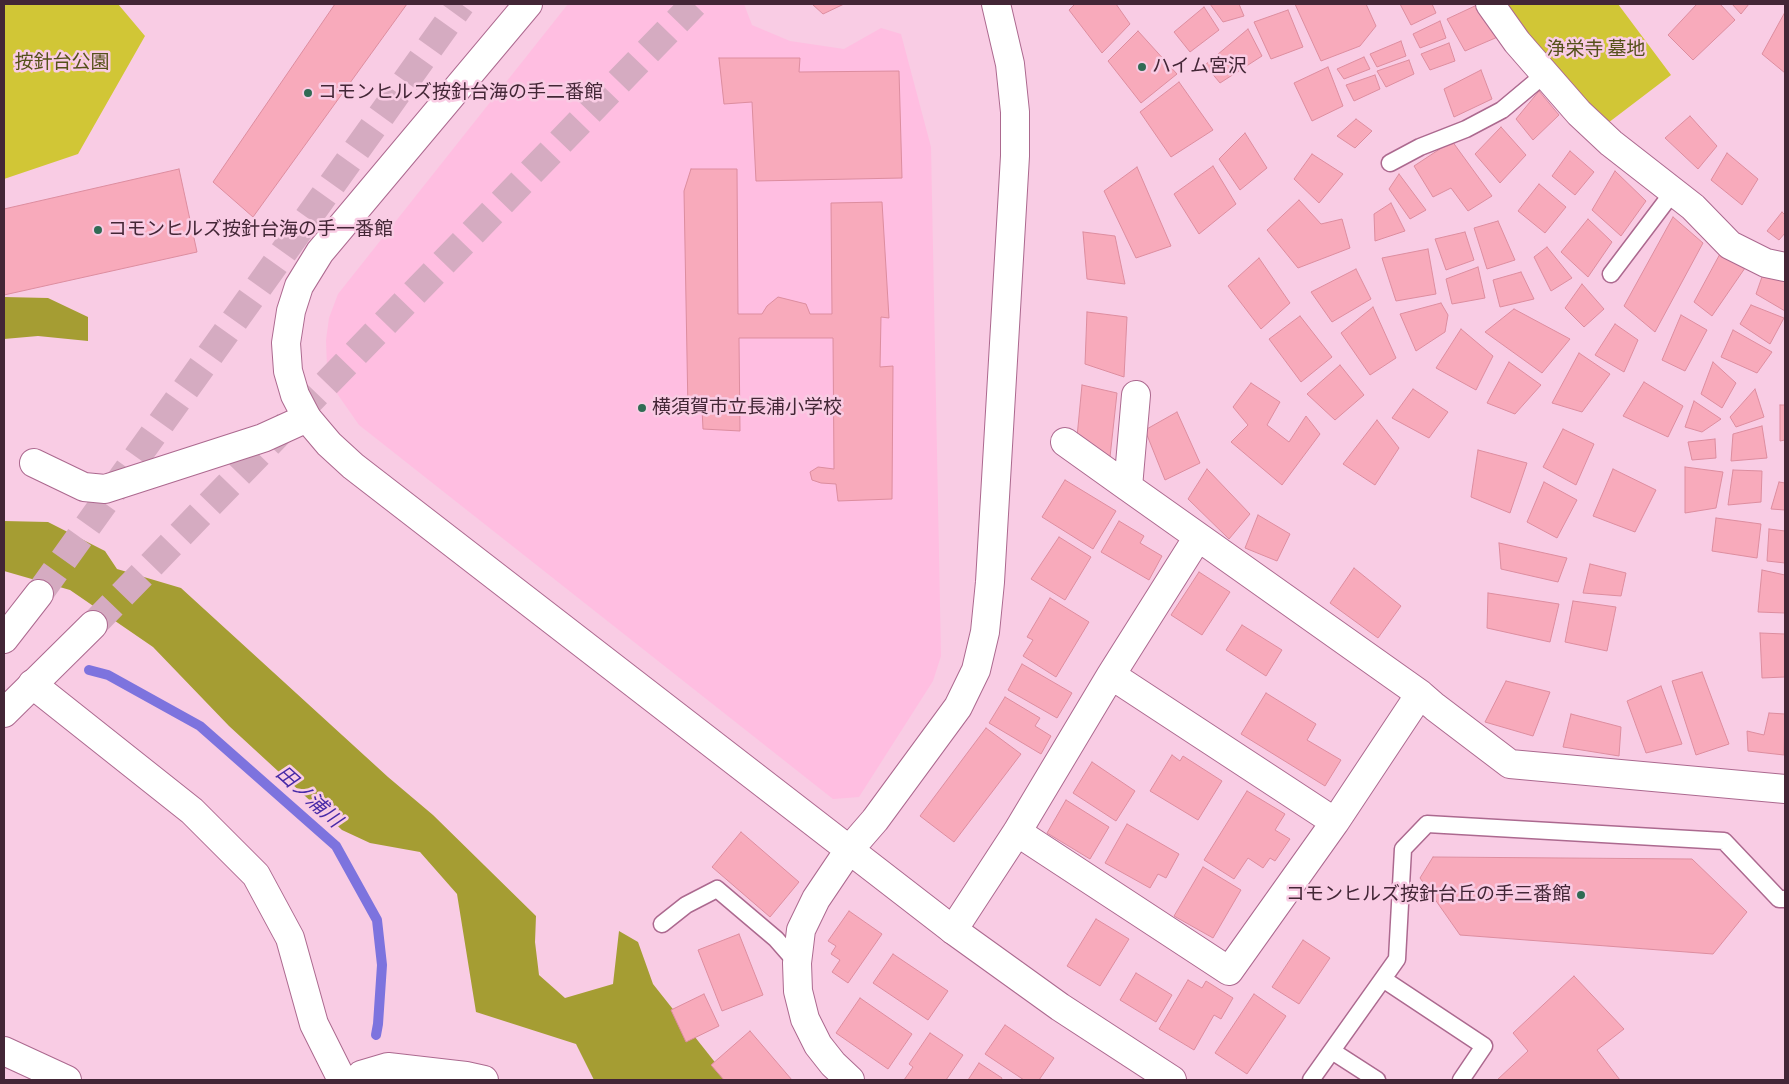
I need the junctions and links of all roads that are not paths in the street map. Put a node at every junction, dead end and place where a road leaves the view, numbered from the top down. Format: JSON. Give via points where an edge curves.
{"nodes":[{"id":1,"x":528,"y":4,"type":"edge"},
{"id":2,"x":996,"y":4,"type":"edge"},
{"id":3,"x":1490,"y":4,"type":"edge"},
{"id":4,"x":1545,"y":74,"type":"junction"},
{"id":5,"x":1390,"y":163,"type":"dead end"},
{"id":6,"x":1673,"y":192,"type":"junction"},
{"id":7,"x":1785,"y":267,"type":"edge"},
{"id":8,"x":1611,"y":274,"type":"dead end"},
{"id":9,"x":1136,"y":395,"type":"dead end"},
{"id":10,"x":307,"y":418,"type":"junction"},
{"id":11,"x":1065,"y":442,"type":"dead end"},
{"id":12,"x":34,"y":463,"type":"dead end"},
{"id":13,"x":1128,"y":487,"type":"junction"},
{"id":14,"x":1198,"y":537,"type":"junction"},
{"id":15,"x":40,"y":594,"type":"tunnel mouth"},
{"id":16,"x":93,"y":625,"type":"tunnel mouth"},
{"id":17,"x":4,"y":639,"type":"edge"},
{"id":18,"x":1111,"y":675,"type":"junction"},
{"id":19,"x":32,"y":684,"type":"junction"},
{"id":20,"x":1420,"y":694,"type":"junction"},
{"id":21,"x":4,"y":713,"type":"edge"},
{"id":22,"x":1785,"y":789,"type":"edge"},
{"id":23,"x":1335,"y":822,"type":"junction"},
{"id":24,"x":1017,"y":832,"type":"junction"},
{"id":25,"x":849,"y":850,"type":"junction"},
{"id":26,"x":1785,"y":900,"type":"edge"},
{"id":27,"x":662,"y":924,"type":"dead end"},
{"id":28,"x":953,"y":930,"type":"junction"},
{"id":29,"x":796,"y":963,"type":"junction"},
{"id":30,"x":1383,"y":979,"type":"junction"},
{"id":31,"x":4,"y":1051,"type":"edge"},
{"id":32,"x":1332,"y":1051,"type":"junction"},
{"id":33,"x":67,"y":1080,"type":"edge"},
{"id":34,"x":342,"y":1080,"type":"edge"},
{"id":35,"x":357,"y":1080,"type":"edge"},
{"id":36,"x":484,"y":1080,"type":"edge"},
{"id":37,"x":850,"y":1080,"type":"edge"},
{"id":38,"x":1172,"y":1080,"type":"edge"},
{"id":39,"x":1312,"y":1080,"type":"edge"},
{"id":40,"x":1377,"y":1080,"type":"edge"},
{"id":41,"x":1461,"y":1080,"type":"edge"}],
"edges":[{"from":1,"to":10,"type":"main road","via":[[320,252],[300,286],[291,311],[286,343],[290,379]]},
{"from":2,"to":25,"type":"main road","via":[[1010,64],[1015,156],[985,632],[976,670],[958,707]]},
{"from":3,"to":4,"type":"main road"},
{"from":4,"to":5,"type":"lane","via":[[1502,110]]},
{"from":4,"to":6,"type":"main road","via":[[1611,143]]},
{"from":6,"to":7,"type":"main road","via":[[1693,207],[1730,246],[1766,263]]},
{"from":6,"to":8,"type":"lane"},
{"from":9,"to":13,"type":"main road"},
{"from":10,"to":12,"type":"main road","via":[[263,438],[105,489],[84,487]]},
{"from":10,"to":25,"type":"main road","via":[[353,466]]},
{"from":11,"to":13,"type":"main road"},
{"from":13,"to":14,"type":"main road"},
{"from":14,"to":18,"type":"main road"},
{"from":14,"to":20,"type":"main road"},
{"from":15,"to":17,"type":"main road"},
{"from":16,"to":19,"type":"main road"},
{"from":18,"to":23,"type":"main road"},
{"from":18,"to":24,"type":"main road"},
{"from":19,"to":21,"type":"main road"},
{"from":19,"to":34,"type":"main road","via":[[192,810],[256,875],[290,938],[314,1024]]},
{"from":20,"to":22,"type":"main road","via":[[1510,764]]},
{"from":20,"to":23,"type":"main road"},
{"from":23,"to":24,"type":"main road","via":[[1229,971]]},
{"from":24,"to":28,"type":"main road"},
{"from":25,"to":28,"type":"main road"},
{"from":25,"to":29,"type":"main road","via":[[816,900],[801,930]]},
{"from":26,"to":30,"type":"lane","via":[[1779,899],[1724,842],[1427,824],[1403,849],[1397,958]]},
{"from":27,"to":29,"type":"lane","via":[[686,905],[716,889],[776,939]]},
{"from":28,"to":38,"type":"main road","via":[[1060,1008]]},
{"from":29,"to":37,"type":"main road","via":[[805,1019],[818,1045]]},
{"from":30,"to":32,"type":"lane"},
{"from":30,"to":41,"type":"lane","via":[[1484,1046]]},
{"from":31,"to":33,"type":"main road"},
{"from":32,"to":39,"type":"lane"},
{"from":32,"to":40,"type":"lane"},
{"from":35,"to":36,"type":"main road","via":[[361,1075],[388,1067]]}]}
